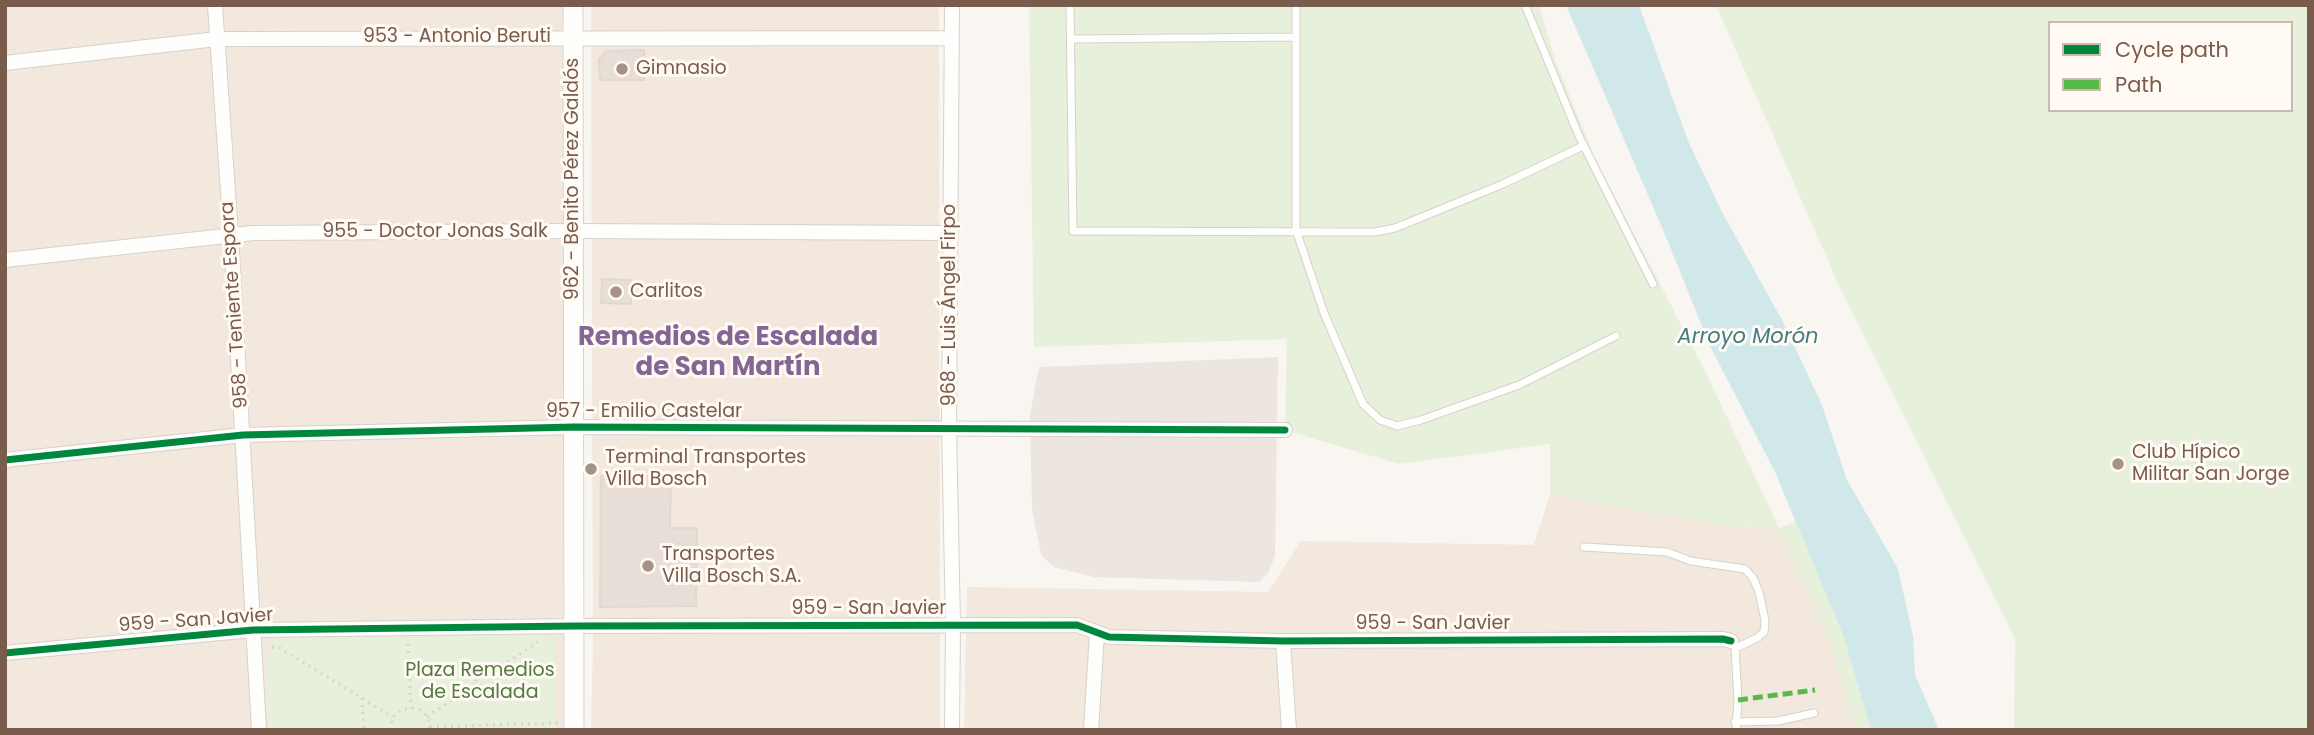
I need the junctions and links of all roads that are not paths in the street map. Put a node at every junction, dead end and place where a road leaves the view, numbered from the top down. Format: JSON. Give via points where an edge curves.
{"nodes":[{"id":1,"x":215,"y":5,"type":"edge"},
{"id":2,"x":573,"y":5,"type":"edge"},
{"id":3,"x":952,"y":5,"type":"edge"},
{"id":4,"x":1070,"y":5,"type":"edge"},
{"id":5,"x":1296,"y":5,"type":"edge"},
{"id":6,"x":1525,"y":5,"type":"edge"},
{"id":7,"x":573,"y":37,"type":"junction"},
{"id":8,"x":1296,"y":37,"type":"junction"},
{"id":9,"x":952,"y":38,"type":"junction"},
{"id":10,"x":217,"y":39,"type":"junction"},
{"id":11,"x":1071,"y":39,"type":"junction"},
{"id":12,"x":5,"y":63,"type":"edge"},
{"id":13,"x":1583,"y":146,"type":"junction"},
{"id":14,"x":572,"y":230,"type":"junction"},
{"id":15,"x":1296,"y":230,"type":"junction"},
{"id":16,"x":950,"y":233,"type":"junction"},
{"id":17,"x":231,"y":235,"type":"junction"},
{"id":18,"x":5,"y":260,"type":"edge"},
{"id":19,"x":1653,"y":284,"type":"dead end"},
{"id":20,"x":1616,"y":336,"type":"dead end"},
{"id":21,"x":574,"y":427,"type":"junction"},
{"id":22,"x":950,"y":428,"type":"junction"},
{"id":23,"x":1284,"y":430,"type":"dead end"},
{"id":24,"x":243,"y":435,"type":"junction"},
{"id":25,"x":5,"y":460,"type":"edge"},
{"id":26,"x":1584,"y":547,"type":"dead end"},
{"id":27,"x":953,"y":624,"type":"junction"},
{"id":28,"x":569,"y":626,"type":"junction"},
{"id":29,"x":253,"y":630,"type":"junction"},
{"id":30,"x":1097,"y":633,"type":"junction"},
{"id":31,"x":1283,"y":641,"type":"junction"},
{"id":32,"x":1733,"y":645,"type":"junction"},
{"id":33,"x":5,"y":653,"type":"edge"},
{"id":34,"x":1814,"y":713,"type":"dead end"},
{"id":35,"x":574,"y":726,"type":"edge"},
{"id":36,"x":1736,"y":726,"type":"edge"},
{"id":37,"x":260,"y":730,"type":"edge"},
{"id":38,"x":952,"y":730,"type":"edge"},
{"id":39,"x":1091,"y":730,"type":"edge"},
{"id":40,"x":1289,"y":730,"type":"edge"}],
"edges":[{"from":1,"to":10,"type":"street","name":"958 - Teniente Espora"},
{"from":2,"to":7,"type":"main road","name":"962 - Benito Pérez Galdós"},
{"from":3,"to":9,"type":"street","name":"968 - Luis Ángel Firpo"},
{"from":4,"to":11,"type":"lane"},
{"from":5,"to":8,"type":"lane"},
{"from":6,"to":13,"type":"lane"},
{"from":7,"to":9,"type":"street","name":"953 - Antonio Beruti"},
{"from":7,"to":10,"type":"street","name":"953 - Antonio Beruti"},
{"from":7,"to":14,"type":"main road","name":"962 - Benito Pérez Galdós"},
{"from":8,"to":11,"type":"lane"},
{"from":8,"to":15,"type":"lane"},
{"from":9,"to":16,"type":"street","name":"968 - Luis Ángel Firpo"},
{"from":10,"to":12,"type":"street","name":"953 - Antonio Beruti"},
{"from":10,"to":17,"type":"street","name":"958 - Teniente Espora"},
{"from":11,"to":15,"type":"lane","via":[[1073,231]]},
{"from":13,"to":15,"type":"lane","via":[[1395,228],[1376,232]]},
{"from":13,"to":19,"type":"lane"},
{"from":14,"to":16,"type":"street","name":"955 - Doctor Jonas Salk"},
{"from":14,"to":17,"type":"street","name":"955 - Doctor Jonas Salk"},
{"from":14,"to":21,"type":"main road","name":"962 - Benito Pérez Galdós"},
{"from":15,"to":20,"type":"lane","via":[[1324,313],[1363,404],[1380,420],[1397,426],[1519,385]]},
{"from":16,"to":22,"type":"street","name":"968 - Luis Ángel Firpo"},
{"from":17,"to":18,"type":"street","name":"955 - Doctor Jonas Salk"},
{"from":17,"to":24,"type":"street","name":"958 - Teniente Espora"},
{"from":21,"to":22,"type":"street","name":"957 - Emilio Castelar"},
{"from":21,"to":24,"type":"street","name":"957 - Emilio Castelar"},
{"from":21,"to":28,"type":"main road","name":"962 - Benito Pérez Galdós"},
{"from":22,"to":23,"type":"street","name":"957 - Emilio Castelar"},
{"from":22,"to":27,"type":"street","name":"968 - Luis Ángel Firpo"},
{"from":24,"to":25,"type":"street","name":"957 - Emilio Castelar"},
{"from":24,"to":29,"type":"street","name":"958 - Teniente Espora"},
{"from":26,"to":32,"type":"lane","via":[[1667,552],[1691,561],[1745,569],[1759,592],[1764,632]]},
{"from":27,"to":28,"type":"street","name":"959 - San Javier"},
{"from":27,"to":30,"type":"street","name":"959 - San Javier","via":[[1077,625]]},
{"from":27,"to":38,"type":"street","name":"968 - Luis Ángel Firpo"},
{"from":28,"to":29,"type":"street","name":"959 - San Javier"},
{"from":28,"to":35,"type":"main road","name":"962 - Benito Pérez Galdós"},
{"from":29,"to":33,"type":"street","name":"959 - San Javier"},
{"from":29,"to":37,"type":"street","name":"958 - Teniente Espora"},
{"from":30,"to":31,"type":"street","name":"959 - San Javier"},
{"from":30,"to":39,"type":"street"},
{"from":31,"to":32,"type":"street","name":"959 - San Javier","via":[[1723,639]]},
{"from":31,"to":40,"type":"street"},
{"from":32,"to":36,"type":"lane"},
{"from":34,"to":36,"type":"lane"}]}
